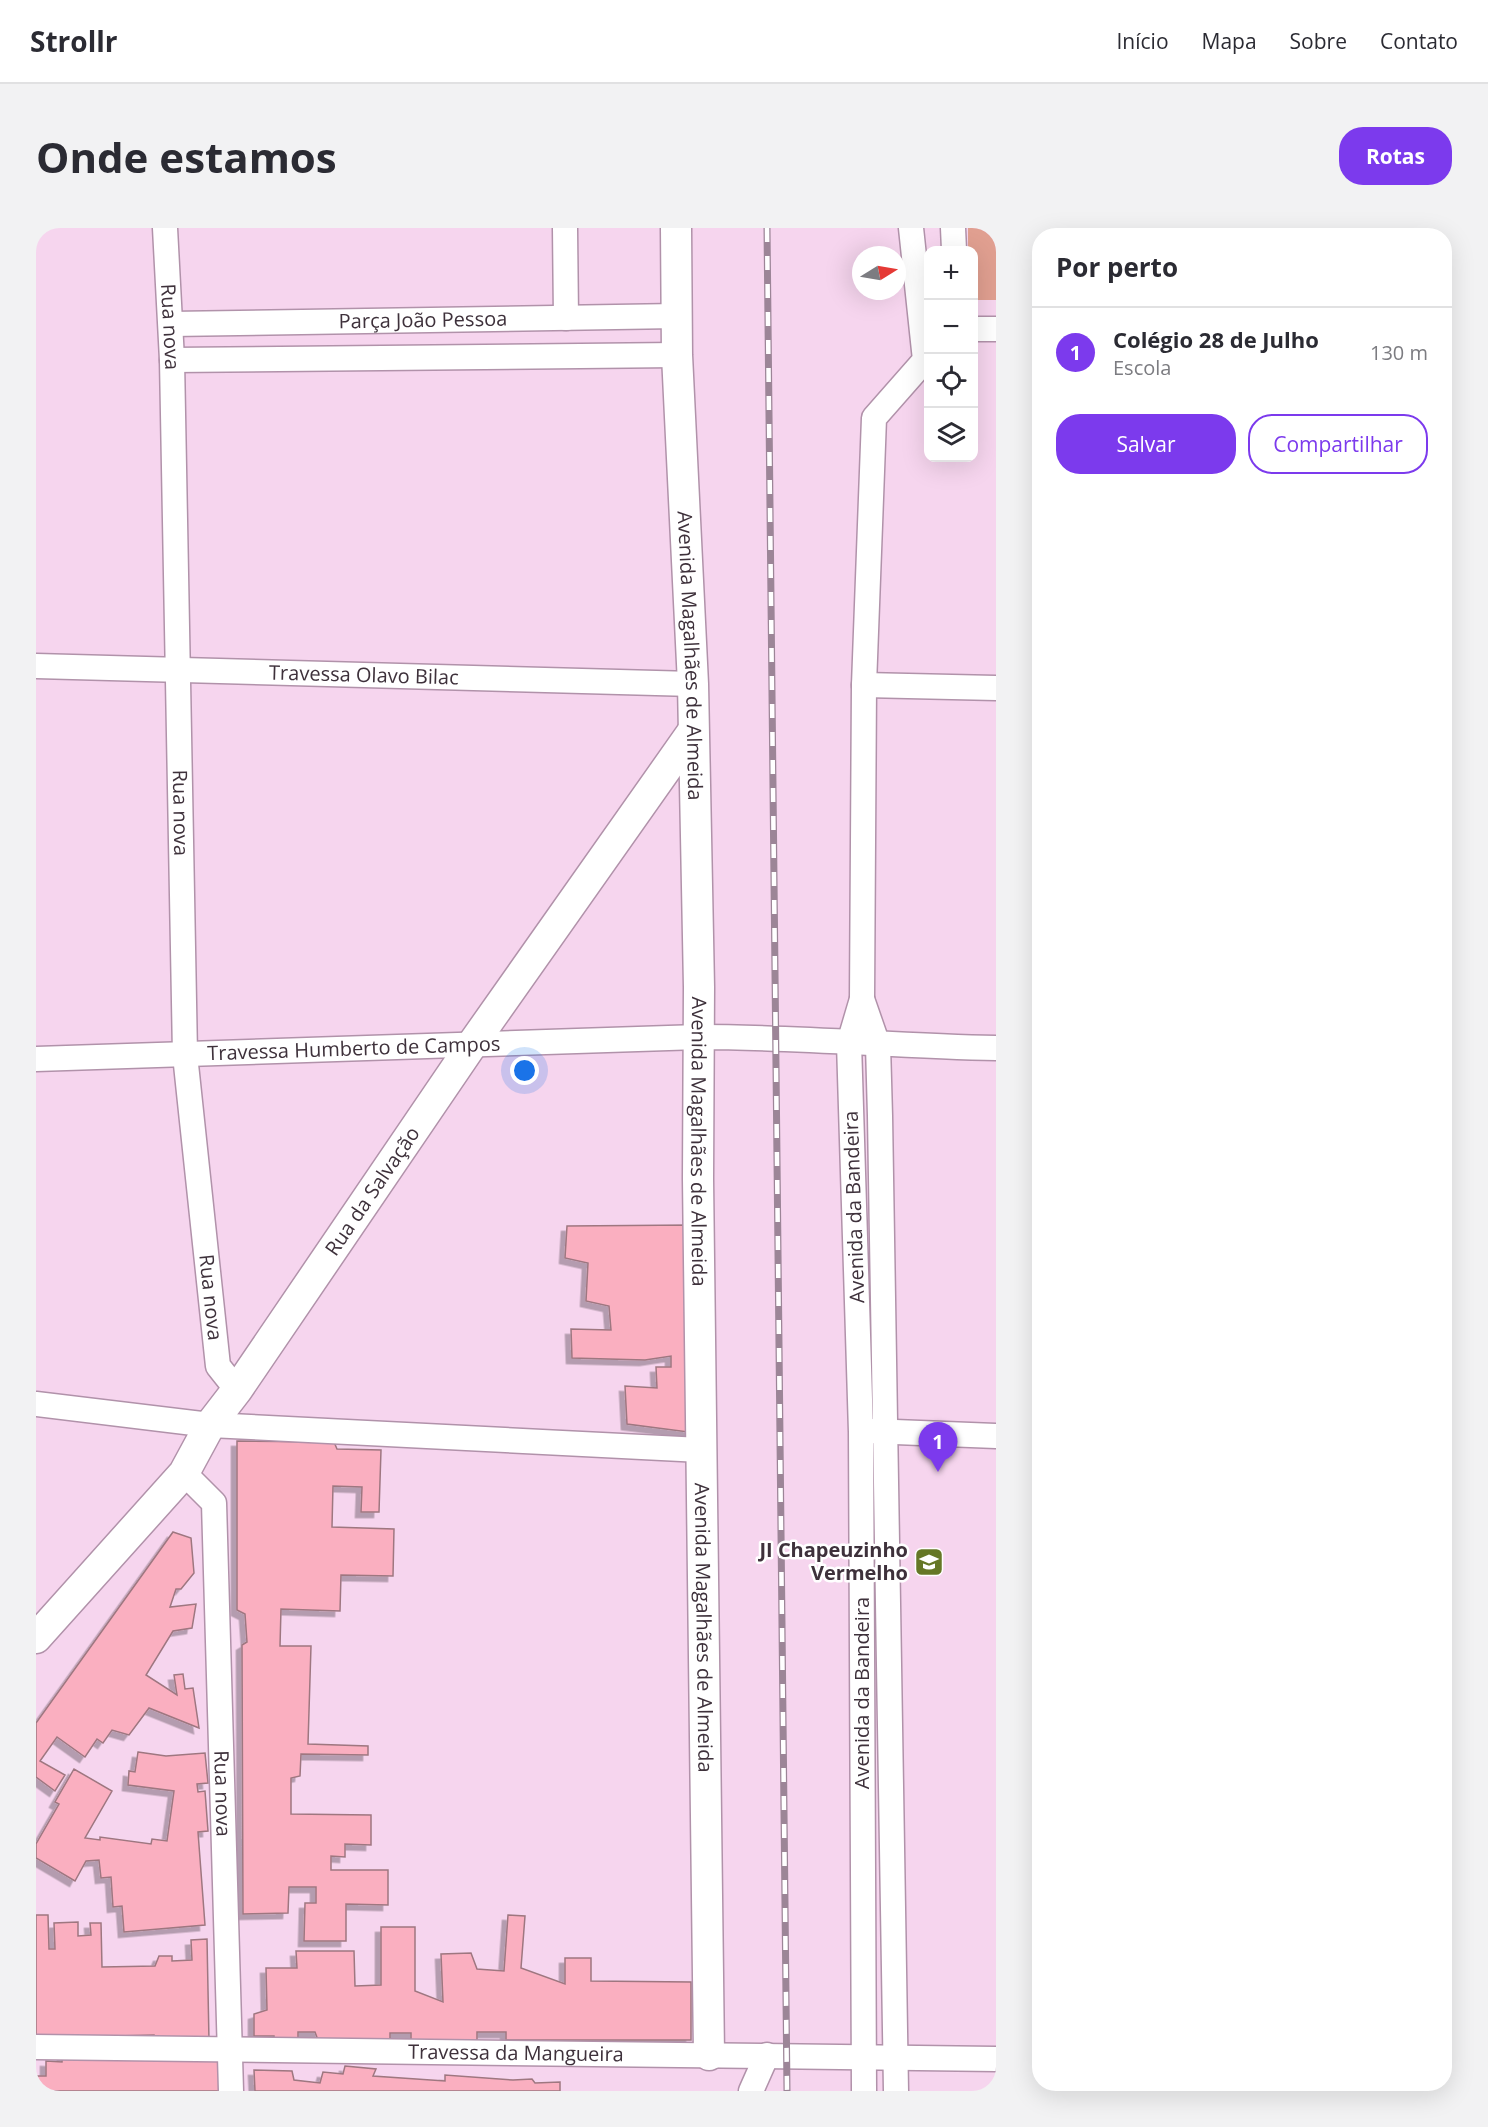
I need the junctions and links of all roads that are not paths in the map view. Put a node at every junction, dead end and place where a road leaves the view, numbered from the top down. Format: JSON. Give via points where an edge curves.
{"nodes":[{"id":1,"x":165,"y":228,"type":"edge"},
{"id":2,"x":565,"y":228,"type":"edge"},
{"id":3,"x":676,"y":228,"type":"edge"},
{"id":4,"x":911,"y":228,"type":"edge"},
{"id":5,"x":953,"y":228,"type":"edge"},
{"id":6,"x":954,"y":246,"type":"edge"},
{"id":7,"x":677,"y":316,"type":"junction"},
{"id":8,"x":566,"y":318,"type":"junction"},
{"id":9,"x":171,"y":324,"type":"junction"},
{"id":10,"x":978,"y":328,"type":"edge"},
{"id":11,"x":996,"y":329,"type":"edge"},
{"id":12,"x":927,"y":354,"type":"edge"},
{"id":13,"x":677,"y":355,"type":"junction"},
{"id":14,"x":172,"y":360,"type":"junction"},
{"id":15,"x":924,"y":361,"type":"edge"},
{"id":16,"x":36,"y":666,"type":"edge"},
{"id":17,"x":179,"y":670,"type":"junction"},
{"id":18,"x":693,"y":684,"type":"junction"},
{"id":19,"x":864,"y":686,"type":"junction"},
{"id":20,"x":996,"y":688,"type":"edge"},
{"id":21,"x":693,"y":731,"type":"junction"},
{"id":22,"x":862,"y":999,"type":"junction"},
{"id":23,"x":699,"y":1037,"type":"junction"},
{"id":24,"x":849,"y":1044,"type":"junction"},
{"id":25,"x":878,"y":1045,"type":"junction"},
{"id":26,"x":471,"y":1046,"type":"junction"},
{"id":27,"x":996,"y":1048,"type":"edge"},
{"id":28,"x":185,"y":1055,"type":"junction"},
{"id":29,"x":36,"y":1059,"type":"edge"},
{"id":30,"x":237,"y":1390,"type":"junction"},
{"id":31,"x":36,"y":1404,"type":"edge"},
{"id":32,"x":210,"y":1425,"type":"junction"},
{"id":33,"x":861,"y":1431,"type":"junction"},
{"id":34,"x":886,"y":1431,"type":"junction"},
{"id":35,"x":996,"y":1436,"type":"edge"},
{"id":36,"x":701,"y":1450,"type":"junction"},
{"id":37,"x":184,"y":1473,"type":"junction"},
{"id":38,"x":36,"y":1638,"type":"edge"},
{"id":39,"x":36,"y":2047,"type":"edge"},
{"id":40,"x":229,"y":2050,"type":"junction"},
{"id":41,"x":709,"y":2055,"type":"junction"},
{"id":42,"x":767,"y":2055,"type":"junction"},
{"id":43,"x":863,"y":2058,"type":"junction"},
{"id":44,"x":895,"y":2058,"type":"junction"},
{"id":45,"x":996,"y":2059,"type":"edge"},
{"id":46,"x":231,"y":2091,"type":"edge"},
{"id":47,"x":751,"y":2091,"type":"edge"},
{"id":48,"x":864,"y":2091,"type":"edge"},
{"id":49,"x":896,"y":2091,"type":"edge"}],
"edges":[{"from":1,"to":9,"type":"street","name":"Rua nova"},
{"from":2,"to":8,"type":"street"},
{"from":3,"to":7,"type":"street","name":"Avenida Magalhães de Almeida"},
{"from":4,"to":12,"type":"street"},
{"from":5,"to":6,"type":"street"},
{"from":7,"to":8,"type":"street","name":"Parça João Pessoa"},
{"from":7,"to":13,"type":"street","name":"Avenida Magalhães de Almeida"},
{"from":8,"to":9,"type":"street","name":"Parça João Pessoa"},
{"from":9,"to":14,"type":"street","name":"Rua nova"},
{"from":10,"to":11,"type":"street"},
{"from":13,"to":14,"type":"street","name":"Parça João Pessoa"},
{"from":13,"to":18,"type":"street","name":"Avenida Magalhães de Almeida"},
{"from":14,"to":17,"type":"street","name":"Rua nova"},
{"from":15,"to":19,"type":"street","via":[[874,418]]},
{"from":16,"to":17,"type":"street","name":"Travessa Olavo Bilac"},
{"from":17,"to":18,"type":"street","name":"Travessa Olavo Bilac"},
{"from":17,"to":28,"type":"street","name":"Rua nova"},
{"from":18,"to":21,"type":"street","name":"Avenida Magalhães de Almeida"},
{"from":19,"to":20,"type":"street"},
{"from":19,"to":22,"type":"street"},
{"from":21,"to":23,"type":"street","name":"Avenida Magalhães de Almeida"},
{"from":21,"to":26,"type":"street","name":"Rua da Salvação"},
{"from":22,"to":24,"type":"street"},
{"from":22,"to":25,"type":"street"},
{"from":23,"to":24,"type":"street","name":"Travessa Humberto de Campos","via":[[775,1037]]},
{"from":23,"to":26,"type":"street","name":"Travessa Humberto de Campos"},
{"from":23,"to":36,"type":"street","name":"Avenida Magalhães de Almeida"},
{"from":24,"to":25,"type":"street","name":"Travessa Humberto de Campos"},
{"from":24,"to":33,"type":"street","name":"Avenida da Bandeira"},
{"from":25,"to":27,"type":"street","name":"Travessa Humberto de Campos"},
{"from":25,"to":34,"type":"street","name":"Avenida da Bandeira"},
{"from":26,"to":28,"type":"street","name":"Travessa Humberto de Campos"},
{"from":26,"to":30,"type":"street","name":"Rua da Salvação"},
{"from":28,"to":29,"type":"street","name":"Travessa Humberto de Campos"},
{"from":28,"to":30,"type":"street","name":"Rua nova","via":[[218,1366]]},
{"from":30,"to":32,"type":"street","name":"Rua da Salvação"},
{"from":31,"to":32,"type":"street"},
{"from":32,"to":36,"type":"street"},
{"from":32,"to":37,"type":"street","name":"Rua da Salvação"},
{"from":33,"to":34,"type":"street"},
{"from":33,"to":43,"type":"street","name":"Avenida da Bandeira"},
{"from":34,"to":35,"type":"street"},
{"from":34,"to":44,"type":"street","name":"Avenida da Bandeira"},
{"from":36,"to":41,"type":"street","name":"Avenida Magalhães de Almeida"},
{"from":37,"to":38,"type":"street","name":"Rua da Salvação"},
{"from":37,"to":40,"type":"street","name":"Rua nova","via":[[214,1503]]},
{"from":39,"to":40,"type":"street","name":"Travessa da Mangueira"},
{"from":40,"to":41,"type":"street","name":"Travessa da Mangueira"},
{"from":40,"to":46,"type":"street","name":"Rua nova"},
{"from":41,"to":42,"type":"street","name":"Travessa da Mangueira"},
{"from":42,"to":43,"type":"street","name":"Travessa da Mangueira"},
{"from":42,"to":47,"type":"street"},
{"from":43,"to":44,"type":"street","name":"Travessa da Mangueira"},
{"from":43,"to":48,"type":"street","name":"Avenida da Bandeira"},
{"from":44,"to":45,"type":"street","name":"Travessa da Mangueira"},
{"from":44,"to":49,"type":"street","name":"Avenida da Bandeira"}]}
